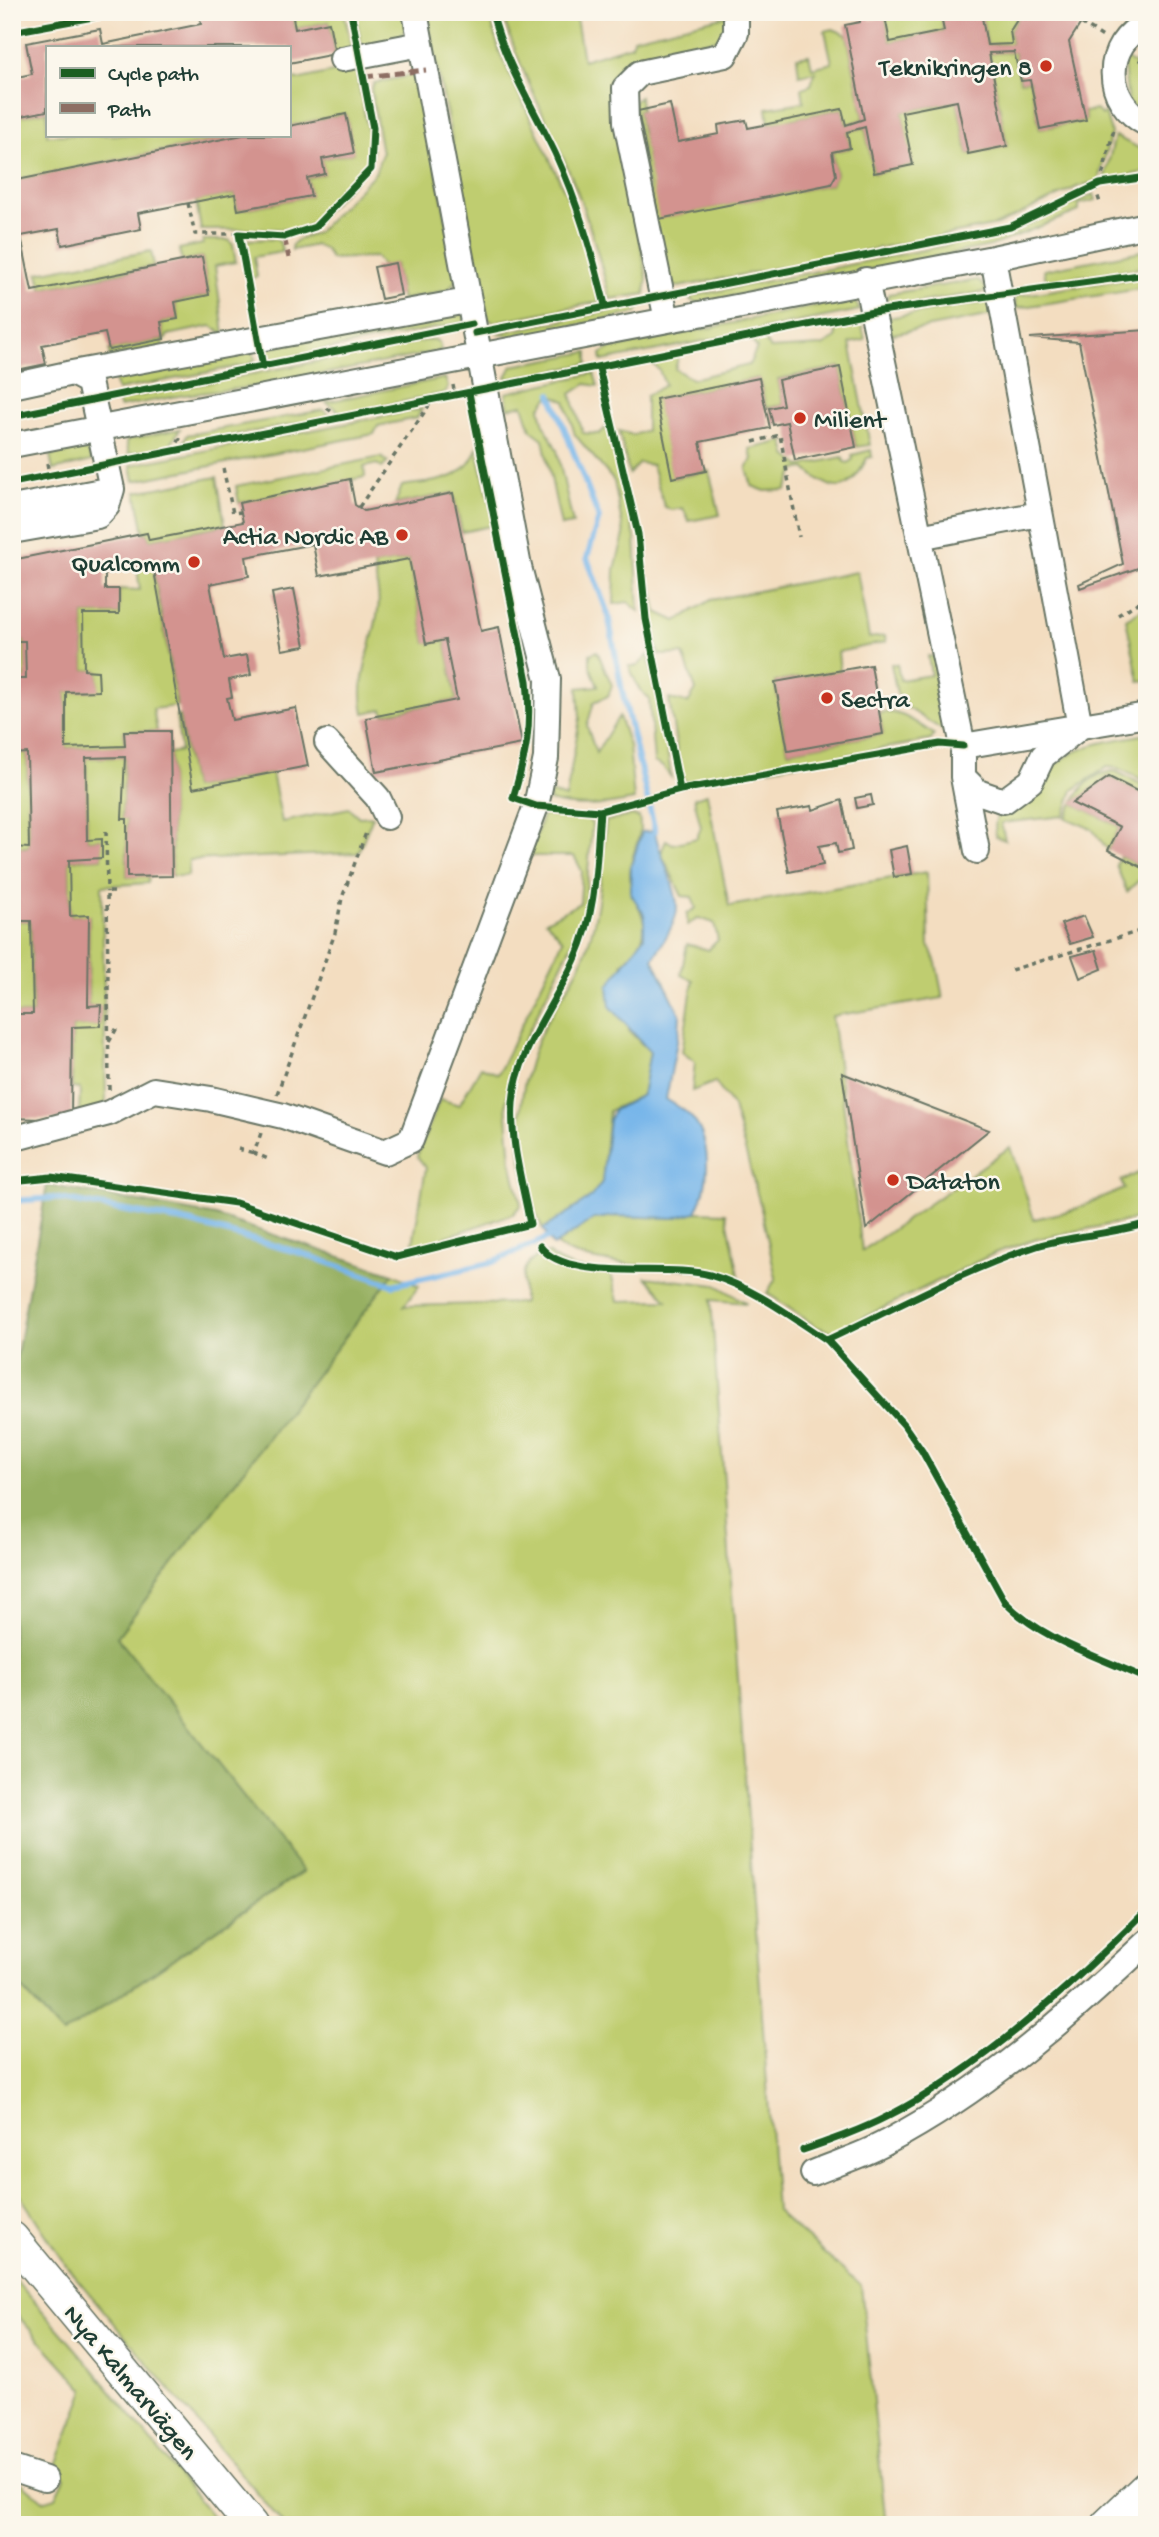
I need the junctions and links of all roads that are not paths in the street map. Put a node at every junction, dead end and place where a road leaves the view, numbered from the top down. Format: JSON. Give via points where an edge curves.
{"nodes":[{"id":1,"x":415,"y":12,"type":"edge"},
{"id":2,"x":736,"y":12,"type":"edge"},
{"id":3,"x":1147,"y":23,"type":"edge"},
{"id":4,"x":421,"y":44,"type":"junction"},
{"id":5,"x":342,"y":59,"type":"dead end"},
{"id":6,"x":1136,"y":125,"type":"edge"},
{"id":7,"x":1147,"y":225,"type":"edge"},
{"id":8,"x":993,"y":258,"type":"junction"},
{"id":9,"x":866,"y":280,"type":"junction"},
{"id":10,"x":467,"y":301,"type":"junction"},
{"id":11,"x":667,"y":320,"type":"junction"},
{"id":12,"x":480,"y":357,"type":"junction"},
{"id":13,"x":72,"y":373,"type":"junction"},
{"id":14,"x":12,"y":386,"type":"edge"},
{"id":15,"x":99,"y":428,"type":"junction"},
{"id":16,"x":12,"y":445,"type":"edge"},
{"id":17,"x":112,"y":489,"type":"junction"},
{"id":18,"x":12,"y":508,"type":"edge"},
{"id":19,"x":1039,"y":514,"type":"junction"},
{"id":20,"x":12,"y":531,"type":"edge"},
{"id":21,"x":919,"y":537,"type":"junction"},
{"id":22,"x":1147,"y":715,"type":"edge"},
{"id":23,"x":1080,"y":727,"type":"junction"},
{"id":24,"x":327,"y":742,"type":"dead end"},
{"id":25,"x":963,"y":746,"type":"junction"},
{"id":26,"x":963,"y":777,"type":"junction"},
{"id":27,"x":383,"y":807,"type":"road end"},
{"id":28,"x":977,"y":851,"type":"dead end"},
{"id":29,"x":12,"y":1139,"type":"edge"},
{"id":30,"x":1147,"y":1942,"type":"edge"},
{"id":31,"x":813,"y":2173,"type":"dead end"},
{"id":32,"x":12,"y":2238,"type":"edge"},
{"id":33,"x":12,"y":2468,"type":"edge"},
{"id":34,"x":45,"y":2479,"type":"dead end"},
{"id":35,"x":1147,"y":2487,"type":"edge"},
{"id":36,"x":1147,"y":2504,"type":"edge"},
{"id":37,"x":251,"y":2525,"type":"edge"},
{"id":38,"x":1107,"y":2525,"type":"edge"},
{"id":39,"x":1119,"y":2525,"type":"edge"}],
"edges":[{"from":1,"to":4,"type":"street"},
{"from":2,"to":11,"type":"street","via":[[736,33],[725,55],[640,73],[625,88],[626,122]]},
{"from":3,"to":6,"type":"street","via":[[1126,37],[1112,73],[1118,99]]},
{"from":4,"to":5,"type":"street"},
{"from":4,"to":10,"type":"street"},
{"from":7,"to":8,"type":"street"},
{"from":8,"to":9,"type":"street"},
{"from":8,"to":19,"type":"street"},
{"from":9,"to":11,"type":"street"},
{"from":9,"to":21,"type":"street"},
{"from":10,"to":12,"type":"street"},
{"from":10,"to":13,"type":"street"},
{"from":11,"to":12,"type":"street"},
{"from":12,"to":15,"type":"street"},
{"from":12,"to":29,"type":"street","via":[[519,567],[548,679],[546,758],[536,806],[411,1140],[385,1152],[269,1113],[153,1090],[109,1113]]},
{"from":13,"to":14,"type":"street"},
{"from":13,"to":15,"type":"street","via":[[89,382]]},
{"from":15,"to":16,"type":"street"},
{"from":15,"to":17,"type":"street"},
{"from":17,"to":18,"type":"street"},
{"from":17,"to":20,"type":"street","via":[[98,516]]},
{"from":19,"to":21,"type":"street"},
{"from":19,"to":23,"type":"street"},
{"from":21,"to":25,"type":"street"},
{"from":22,"to":23,"type":"street"},
{"from":23,"to":25,"type":"street"},
{"from":23,"to":26,"type":"street","via":[[1043,756],[1031,781],[1004,801],[978,792]]},
{"from":24,"to":27,"type":"street"},
{"from":25,"to":26,"type":"street"},
{"from":26,"to":28,"type":"street"},
{"from":30,"to":31,"type":"street","via":[[1065,2019],[961,2099],[885,2143]]},
{"from":32,"to":37,"type":"main road","name":"Nya Kalmarvägen"},
{"from":33,"to":34,"type":"street"},
{"from":35,"to":38,"type":"main road"},
{"from":36,"to":39,"type":"main road"}]}
